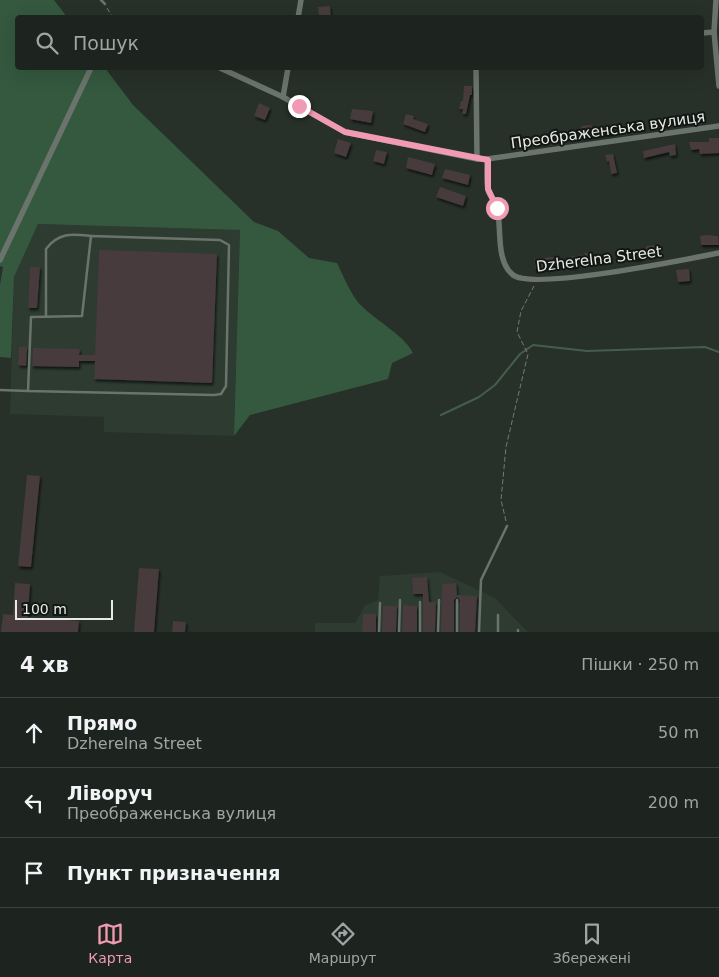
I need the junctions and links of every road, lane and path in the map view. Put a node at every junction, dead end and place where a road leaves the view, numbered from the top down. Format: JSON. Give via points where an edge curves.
{"nodes":[{"id":1,"x":101,"y":0,"type":"edge"},
{"id":2,"x":301,"y":0,"type":"edge"},
{"id":3,"x":716,"y":0,"type":"edge"},
{"id":4,"x":105,"y":4,"type":"joint"},
{"id":5,"x":111,"y":15,"type":"edge"},
{"id":6,"x":298,"y":15,"type":"edge"},
{"id":7,"x":714,"y":32,"type":"junction"},
{"id":8,"x":704,"y":33,"type":"edge"},
{"id":9,"x":90,"y":70,"type":"edge"},
{"id":10,"x":224,"y":70,"type":"edge"},
{"id":11,"x":288,"y":70,"type":"edge"},
{"id":12,"x":476,"y":70,"type":"edge"},
{"id":13,"x":719,"y":86,"type":"edge"},
{"id":14,"x":284,"y":97,"type":"junction"},
{"id":15,"x":719,"y":126,"type":"edge"},
{"id":16,"x":477,"y":159,"type":"junction"},
{"id":17,"x":488,"y":160,"type":"junction"},
{"id":18,"x":91,"y":236,"type":"junction"},
{"id":19,"x":719,"y":253,"type":"edge"},
{"id":20,"x":0,"y":260,"type":"edge"},
{"id":21,"x":537,"y":280,"type":"junction"},
{"id":22,"x":46,"y":316,"type":"junction"},
{"id":23,"x":0,"y":390,"type":"edge"},
{"id":24,"x":28,"y":391,"type":"junction"},
{"id":25,"x":507,"y":526,"type":"joint"},
{"id":26,"x":400,"y":600,"type":"dead end"},
{"id":27,"x":438,"y":600,"type":"dead end"},
{"id":28,"x":458,"y":600,"type":"dead end"},
{"id":29,"x":420,"y":602,"type":"dead end"},
{"id":30,"x":380,"y":603,"type":"dead end"},
{"id":31,"x":498,"y":614,"type":"dead end"},
{"id":32,"x":379,"y":632,"type":"edge"},
{"id":33,"x":399,"y":632,"type":"edge"},
{"id":34,"x":420,"y":632,"type":"edge"},
{"id":35,"x":438,"y":632,"type":"edge"},
{"id":36,"x":457,"y":632,"type":"edge"},
{"id":37,"x":479,"y":632,"type":"edge"},
{"id":38,"x":498,"y":632,"type":"edge"}],
"edges":[{"from":1,"to":4,"type":"lane"},
{"from":2,"to":6,"type":"street"},
{"from":3,"to":7,"type":"street"},
{"from":4,"to":5,"type":"path"},
{"from":7,"to":8,"type":"street"},
{"from":7,"to":13,"type":"street"},
{"from":9,"to":20,"type":"street"},
{"from":10,"to":14,"type":"street","name":"Преображенська вулиця"},
{"from":11,"to":14,"type":"street"},
{"from":12,"to":16,"type":"street"},
{"from":14,"to":16,"type":"street","name":"Преображенська вулиця","via":[[345,132]]},
{"from":15,"to":17,"type":"street","name":"Преображенська вулиця"},
{"from":16,"to":17,"type":"street","name":"Преображенська вулиця"},
{"from":17,"to":21,"type":"street","name":"Dzherelna Street","via":[[488,189],[497,208],[508,270],[517,278]]},
{"from":18,"to":22,"type":"lane","via":[[82,316]]},
{"from":18,"to":22,"type":"lane","via":[[68,233],[58,236],[46,249]]},
{"from":18,"to":24,"type":"lane","via":[[220,240],[229,245],[224,391],[214,396]]},
{"from":19,"to":21,"type":"street","name":"Dzherelna Street","via":[[644,268]]},
{"from":21,"to":25,"type":"path","via":[[521,311],[517,332],[528,354],[506,446],[501,500]]},
{"from":22,"to":24,"type":"lane","via":[[31,316]]},
{"from":23,"to":24,"type":"lane"},
{"from":25,"to":37,"type":"lane","via":[[481,580]]},
{"from":26,"to":33,"type":"lane"},
{"from":27,"to":35,"type":"lane"},
{"from":28,"to":36,"type":"lane"},
{"from":29,"to":34,"type":"lane"},
{"from":30,"to":32,"type":"lane"},
{"from":31,"to":38,"type":"lane"}]}
